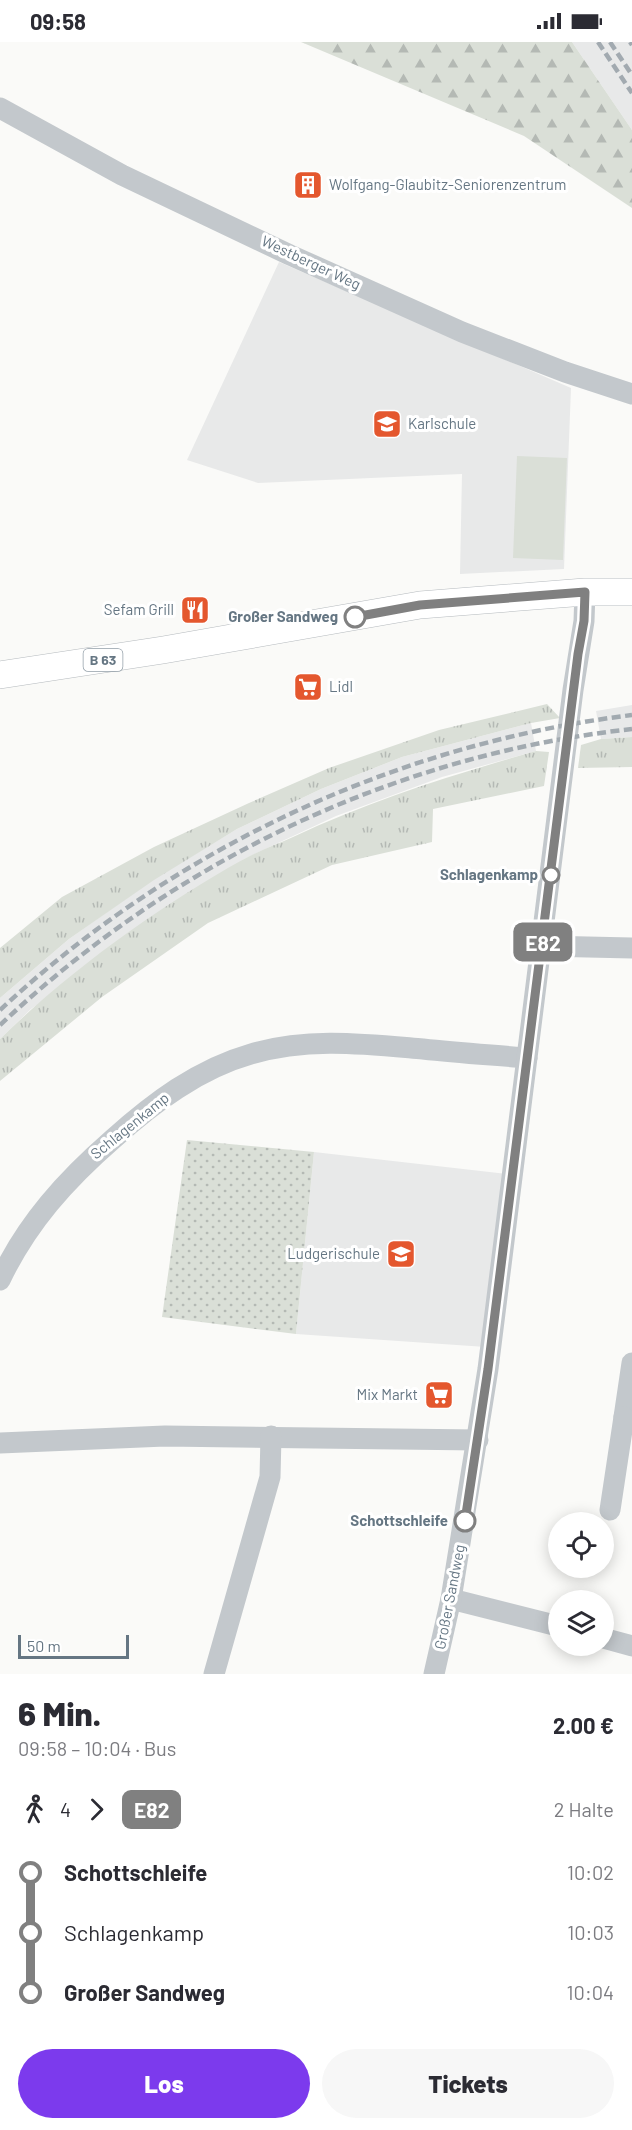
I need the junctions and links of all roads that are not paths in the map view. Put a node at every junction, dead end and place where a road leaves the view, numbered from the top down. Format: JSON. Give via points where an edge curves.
{"nodes":[{"id":1,"x":0,"y":108,"type":"edge"},
{"id":2,"x":632,"y":394,"type":"edge"},
{"id":3,"x":585,"y":592,"type":"junction"},
{"id":4,"x":632,"y":592,"type":"edge"},
{"id":5,"x":0,"y":675,"type":"edge"},
{"id":6,"x":543,"y":946,"type":"junction"},
{"id":7,"x":632,"y":948,"type":"edge"},
{"id":8,"x":527,"y":1058,"type":"junction"},
{"id":9,"x":0,"y":1280,"type":"edge"},
{"id":10,"x":632,"y":1363,"type":"edge"},
{"id":11,"x":628,"y":1418,"type":"edge"},
{"id":12,"x":271,"y":1436,"type":"junction"},
{"id":13,"x":478,"y":1440,"type":"junction"},
{"id":14,"x":0,"y":1443,"type":"edge"},
{"id":15,"x":610,"y":1510,"type":"dead end"},
{"id":16,"x":451,"y":1599,"type":"junction"},
{"id":17,"x":548,"y":1623,"type":"edge"},
{"id":18,"x":614,"y":1641,"type":"edge"},
{"id":19,"x":632,"y":1646,"type":"edge"},
{"id":20,"x":214,"y":1674,"type":"edge"},
{"id":21,"x":434,"y":1674,"type":"edge"}],
"edges":[{"from":1,"to":2,"type":"street","name":"Westberger Weg","via":[[122,175],[290,255],[462,332]]},
{"from":3,"to":4,"type":"main road","number":"B 63"},
{"from":3,"to":5,"type":"main road","number":"B 63","via":[[420,605],[164,651]]},
{"from":3,"to":6,"type":"street","name":"Großer Sandweg"},
{"from":6,"to":7,"type":"street"},
{"from":6,"to":8,"type":"street","name":"Großer Sandweg"},
{"from":8,"to":9,"type":"street","name":"Schlagenkamp","via":[[336,1043],[281,1047],[220,1065],[169,1094],[90,1159],[34,1221]]},
{"from":8,"to":13,"type":"street","name":"Großer Sandweg"},
{"from":10,"to":11,"type":"street"},
{"from":11,"to":15,"type":"street"},
{"from":12,"to":13,"type":"street"},
{"from":12,"to":14,"type":"street"},
{"from":12,"to":20,"type":"street","via":[[270,1477]]},
{"from":13,"to":16,"type":"street","name":"Großer Sandweg"},
{"from":16,"to":17,"type":"street"},
{"from":16,"to":21,"type":"street","name":"Großer Sandweg"},
{"from":18,"to":19,"type":"street"}]}
